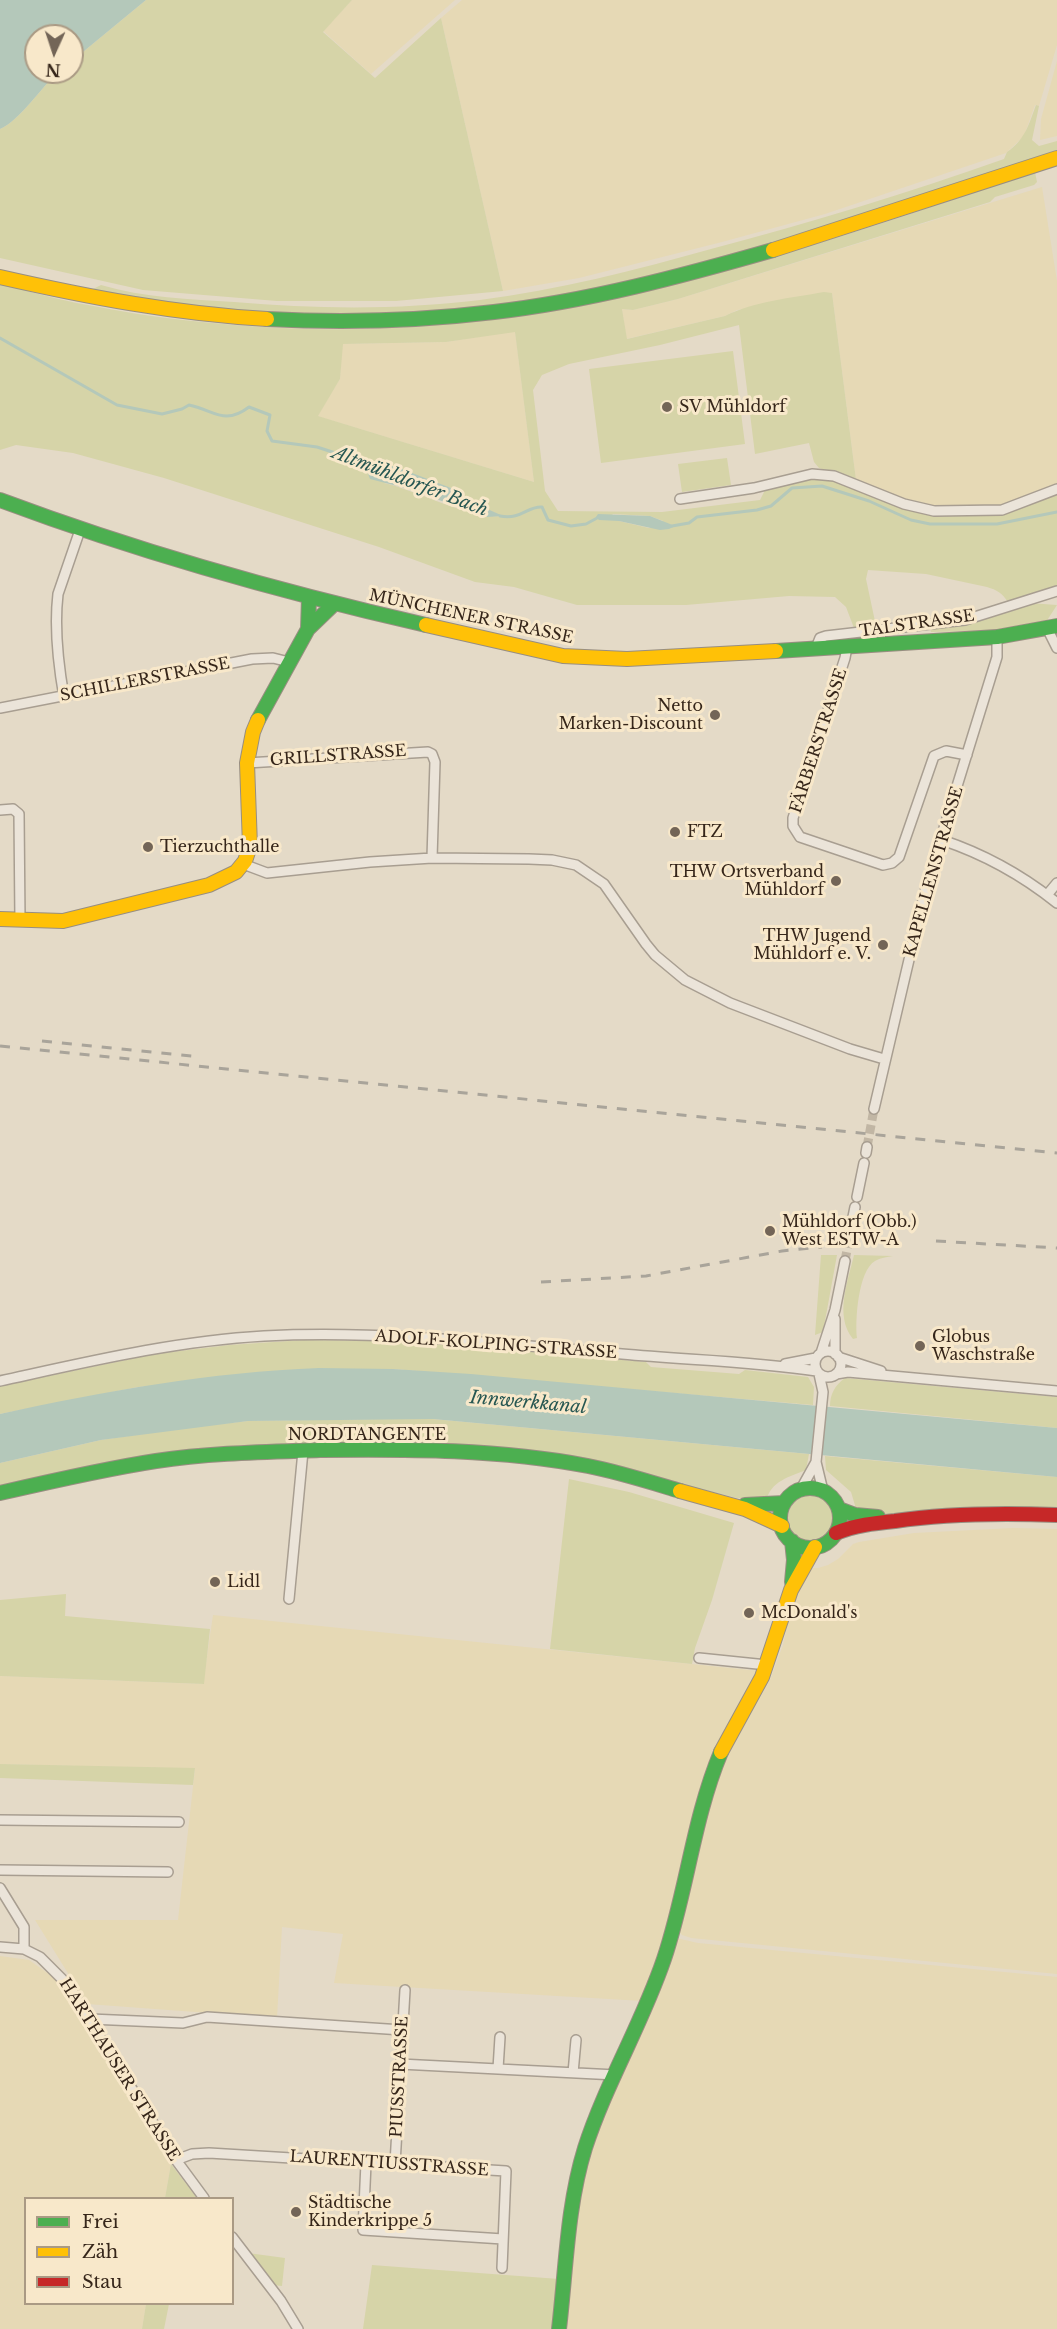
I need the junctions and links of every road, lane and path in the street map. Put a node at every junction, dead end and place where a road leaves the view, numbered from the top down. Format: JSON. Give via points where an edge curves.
{"nodes":[{"id":1,"x":1057,"y":158,"type":"edge"},
{"id":2,"x":0,"y":277,"type":"edge"},
{"id":3,"x":1057,"y":489,"type":"edge"},
{"id":4,"x":680,"y":499,"type":"dead end"},
{"id":5,"x":0,"y":500,"type":"edge"},
{"id":6,"x":80,"y":530,"type":"junction"},
{"id":7,"x":1057,"y":591,"type":"edge"},
{"id":8,"x":309,"y":598,"type":"junction"},
{"id":9,"x":335,"y":603,"type":"junction"},
{"id":10,"x":1052,"y":627,"type":"edge"},
{"id":11,"x":308,"y":629,"type":"junction"},
{"id":12,"x":997,"y":637,"type":"junction"},
{"id":13,"x":847,"y":647,"type":"junction"},
{"id":14,"x":816,"y":648,"type":"junction"},
{"id":15,"x":1057,"y":648,"type":"edge"},
{"id":16,"x":289,"y":662,"type":"junction"},
{"id":17,"x":64,"y":697,"type":"junction"},
{"id":18,"x":0,"y":708,"type":"edge"},
{"id":19,"x":967,"y":755,"type":"junction"},
{"id":20,"x":247,"y":763,"type":"junction"},
{"id":21,"x":0,"y":810,"type":"edge"},
{"id":22,"x":942,"y":840,"type":"junction"},
{"id":23,"x":432,"y":858,"type":"junction"},
{"id":24,"x":243,"y":864,"type":"junction"},
{"id":25,"x":1057,"y":883,"type":"edge"},
{"id":26,"x":1047,"y":895,"type":"junction"},
{"id":27,"x":1057,"y":903,"type":"edge"},
{"id":28,"x":0,"y":919,"type":"edge"},
{"id":29,"x":20,"y":921,"type":"junction"},
{"id":30,"x":884,"y":1059,"type":"junction"},
{"id":31,"x":874,"y":1109,"type":"tunnel mouth"},
{"id":32,"x":865,"y":1154,"type":"tunnel mouth"},
{"id":33,"x":857,"y":1197,"type":"dead end"},
{"id":34,"x":855,"y":1207,"type":"dead end"},
{"id":35,"x":852,"y":1221,"type":"tunnel mouth"},
{"id":36,"x":845,"y":1261,"type":"tunnel mouth"},
{"id":37,"x":835,"y":1311,"type":"junction"},
{"id":38,"x":819,"y":1355,"type":"junction"},
{"id":39,"x":837,"y":1355,"type":"junction"},
{"id":40,"x":779,"y":1365,"type":"junction"},
{"id":41,"x":818,"y":1372,"type":"junction"},
{"id":42,"x":834,"y":1375,"type":"junction"},
{"id":43,"x":915,"y":1378,"type":"junction"},
{"id":44,"x":0,"y":1381,"type":"edge"},
{"id":45,"x":1057,"y":1391,"type":"edge"},
{"id":46,"x":823,"y":1392,"type":"junction"},
{"id":47,"x":303,"y":1451,"type":"junction"},
{"id":48,"x":816,"y":1462,"type":"junction"},
{"id":49,"x":801,"y":1489,"type":"junction"},
{"id":50,"x":823,"y":1491,"type":"junction"},
{"id":51,"x":0,"y":1493,"type":"edge"},
{"id":52,"x":784,"y":1503,"type":"junction"},
{"id":53,"x":731,"y":1504,"type":"junction"},
{"id":54,"x":839,"y":1509,"type":"junction"},
{"id":55,"x":1057,"y":1515,"type":"edge"},
{"id":56,"x":901,"y":1519,"type":"junction"},
{"id":57,"x":782,"y":1526,"type":"junction"},
{"id":58,"x":836,"y":1533,"type":"junction"},
{"id":59,"x":792,"y":1541,"type":"junction"},
{"id":60,"x":815,"y":1547,"type":"junction"},
{"id":61,"x":791,"y":1590,"type":"junction"},
{"id":62,"x":289,"y":1599,"type":"dead end"},
{"id":63,"x":699,"y":1659,"type":"dead end"},
{"id":64,"x":767,"y":1665,"type":"junction"},
{"id":65,"x":0,"y":1820,"type":"edge"},
{"id":66,"x":180,"y":1822,"type":"dead end"},
{"id":67,"x":0,"y":1870,"type":"edge"},
{"id":68,"x":168,"y":1872,"type":"dead end"},
{"id":69,"x":0,"y":1888,"type":"edge"},
{"id":70,"x":0,"y":1947,"type":"edge"},
{"id":71,"x":24,"y":1949,"type":"junction"},
{"id":72,"x":405,"y":1990,"type":"dead end"},
{"id":73,"x":90,"y":2019,"type":"junction"},
{"id":74,"x":402,"y":2031,"type":"junction"},
{"id":75,"x":500,"y":2037,"type":"dead end"},
{"id":76,"x":576,"y":2040,"type":"dead end"},
{"id":77,"x":400,"y":2064,"type":"junction"},
{"id":78,"x":498,"y":2068,"type":"junction"},
{"id":79,"x":573,"y":2073,"type":"junction"},
{"id":80,"x":616,"y":2075,"type":"junction"},
{"id":81,"x":176,"y":2160,"type":"junction"},
{"id":82,"x":366,"y":2163,"type":"junction"},
{"id":83,"x":395,"y":2164,"type":"junction"},
{"id":84,"x":203,"y":2197,"type":"edge"},
{"id":85,"x":503,"y":2239,"type":"junction"},
{"id":86,"x":234,"y":2240,"type":"edge"},
{"id":87,"x":502,"y":2268,"type":"dead end"},
{"id":88,"x":298,"y":2329,"type":"edge"},
{"id":89,"x":559,"y":2329,"type":"edge"}],
"edges":[{"from":1,"to":2,"type":"street","via":[[732,262],[609,292],[497,312],[378,321],[260,320],[121,303]]},
{"from":3,"to":4,"type":"street","via":[[1002,510],[934,511],[903,504],[834,476],[812,474]]},
{"from":5,"to":6,"type":"street","name":"MÜNCHENER STRASSE"},
{"from":6,"to":8,"type":"street","name":"MÜNCHENER STRASSE"},
{"from":6,"to":17,"type":"street","via":[[57,604]]},
{"from":7,"to":14,"type":"street","name":"TALSTRASSE","via":[[965,620],[826,636],[820,638]]},
{"from":8,"to":9,"type":"street","name":"MÜNCHENER STRASSE"},
{"from":8,"to":11,"type":"street"},
{"from":9,"to":11,"type":"street"},
{"from":9,"to":14,"type":"street","name":"MÜNCHENER STRASSE","via":[[541,652],[583,658]]},
{"from":10,"to":12,"type":"street","name":"MÜNCHENER STRASSE"},
{"from":10,"to":15,"type":"street"},
{"from":11,"to":16,"type":"street"},
{"from":12,"to":13,"type":"street","name":"MÜNCHENER STRASSE"},
{"from":12,"to":19,"type":"street","name":"KAPELLENSTRASSE","via":[[997,657]]},
{"from":13,"to":14,"type":"street","name":"MÜNCHENER STRASSE"},
{"from":13,"to":19,"type":"street","name":"FÄRBERSTRASSE","via":[[793,818],[800,837],[883,865],[892,863],[899,856],[934,756],[946,751]]},
{"from":16,"to":17,"type":"street","name":"SCHILLERSTRASSE","via":[[252,659]]},
{"from":16,"to":20,"type":"street","via":[[253,732]]},
{"from":17,"to":18,"type":"street","name":"SCHILLERSTRASSE"},
{"from":19,"to":22,"type":"street","name":"KAPELLENSTRASSE"},
{"from":20,"to":23,"type":"street","name":"GRILLSTRASSE","via":[[421,750],[432,754]]},
{"from":20,"to":24,"type":"street","via":[[250,846]]},
{"from":21,"to":29,"type":"street","via":[[13,809],[19,814]]},
{"from":22,"to":26,"type":"street","via":[[999,864]]},
{"from":22,"to":30,"type":"street","name":"KAPELLENSTRASSE","via":[[927,883]]},
{"from":23,"to":24,"type":"street","via":[[267,873]]},
{"from":23,"to":30,"type":"street","via":[[540,860],[576,866],[604,884],[655,955],[685,980],[730,1003]]},
{"from":24,"to":29,"type":"street","via":[[230,877],[209,885],[63,921]]},
{"from":25,"to":26,"type":"street"},
{"from":26,"to":27,"type":"street"},
{"from":28,"to":29,"type":"street"},
{"from":30,"to":31,"type":"street","name":"KAPELLENSTRASSE"},
{"from":32,"to":33,"type":"street"},
{"from":34,"to":35,"type":"street"},
{"from":36,"to":37,"type":"street"},
{"from":37,"to":38,"type":"street"},
{"from":37,"to":39,"type":"street"},
{"from":38,"to":39,"type":"street","via":[[828,1351]]},
{"from":38,"to":40,"type":"street","name":"ADOLF-KOLPING-STRASSE"},
{"from":38,"to":41,"type":"street","via":[[815,1365]]},
{"from":39,"to":42,"type":"street","via":[[840,1364]]},
{"from":39,"to":43,"type":"street"},
{"from":40,"to":41,"type":"street","name":"ADOLF-KOLPING-STRASSE"},
{"from":40,"to":44,"type":"street","name":"ADOLF-KOLPING-STRASSE","via":[[456,1339],[282,1336],[152,1349]]},
{"from":41,"to":42,"type":"street","via":[[825,1377]]},
{"from":41,"to":46,"type":"street"},
{"from":42,"to":43,"type":"street","via":[[848,1372]]},
{"from":42,"to":46,"type":"street"},
{"from":43,"to":45,"type":"street"},
{"from":46,"to":48,"type":"street"},
{"from":47,"to":51,"type":"street","name":"NORDTANGENTE","via":[[177,1458]]},
{"from":47,"to":53,"type":"street","name":"NORDTANGENTE","via":[[429,1451],[534,1457],[589,1467]]},
{"from":47,"to":62,"type":"street"},
{"from":48,"to":49,"type":"street"},
{"from":48,"to":50,"type":"street"},
{"from":49,"to":50,"type":"street"},
{"from":49,"to":52,"type":"street"},
{"from":50,"to":54,"type":"street"},
{"from":52,"to":53,"type":"street","name":"NORDTANGENTE"},
{"from":52,"to":57,"type":"street"},
{"from":53,"to":57,"type":"street","name":"NORDTANGENTE"},
{"from":54,"to":56,"type":"street","via":[[855,1515]]},
{"from":54,"to":58,"type":"street"},
{"from":55,"to":56,"type":"street"},
{"from":56,"to":58,"type":"street","via":[[854,1526]]},
{"from":57,"to":59,"type":"street","name":"NORDTANGENTE"},
{"from":58,"to":60,"type":"street","via":[[827,1543]]},
{"from":59,"to":60,"type":"street"},
{"from":59,"to":61,"type":"street"},
{"from":60,"to":61,"type":"street"},
{"from":61,"to":64,"type":"street"},
{"from":63,"to":64,"type":"street"},
{"from":64,"to":80,"type":"street","via":[[708,1784],[665,1957]]},
{"from":65,"to":66,"type":"street"},
{"from":67,"to":68,"type":"street"},
{"from":69,"to":71,"type":"street","via":[[24,1927]]},
{"from":70,"to":71,"type":"street"},
{"from":71,"to":73,"type":"street","name":"HARTHAUSER STRASSE","via":[[48,1963]]},
{"from":72,"to":74,"type":"street","name":"PIUSSTRASSE"},
{"from":73,"to":74,"type":"street","via":[[183,2023],[207,2017]]},
{"from":73,"to":81,"type":"street","name":"HARTHAUSER STRASSE"},
{"from":74,"to":77,"type":"street","name":"PIUSSTRASSE"},
{"from":75,"to":78,"type":"street"},
{"from":76,"to":79,"type":"street"},
{"from":77,"to":78,"type":"street"},
{"from":77,"to":83,"type":"street","name":"PIUSSTRASSE"},
{"from":78,"to":79,"type":"street"},
{"from":79,"to":80,"type":"street"},
{"from":80,"to":89,"type":"street","via":[[591,2132],[579,2174]]},
{"from":81,"to":82,"type":"street","name":"LAURENTIUSSTRASSE","via":[[209,2153]]},
{"from":81,"to":84,"type":"street","name":"HARTHAUSER STRASSE"},
{"from":82,"to":83,"type":"street","name":"LAURENTIUSSTRASSE"},
{"from":82,"to":85,"type":"street","via":[[363,2230]]},
{"from":83,"to":85,"type":"street","name":"LAURENTIUSSTRASSE","via":[[506,2171]]},
{"from":85,"to":87,"type":"street","name":"LAURENTIUSSTRASSE"},
{"from":86,"to":88,"type":"street"}]}
